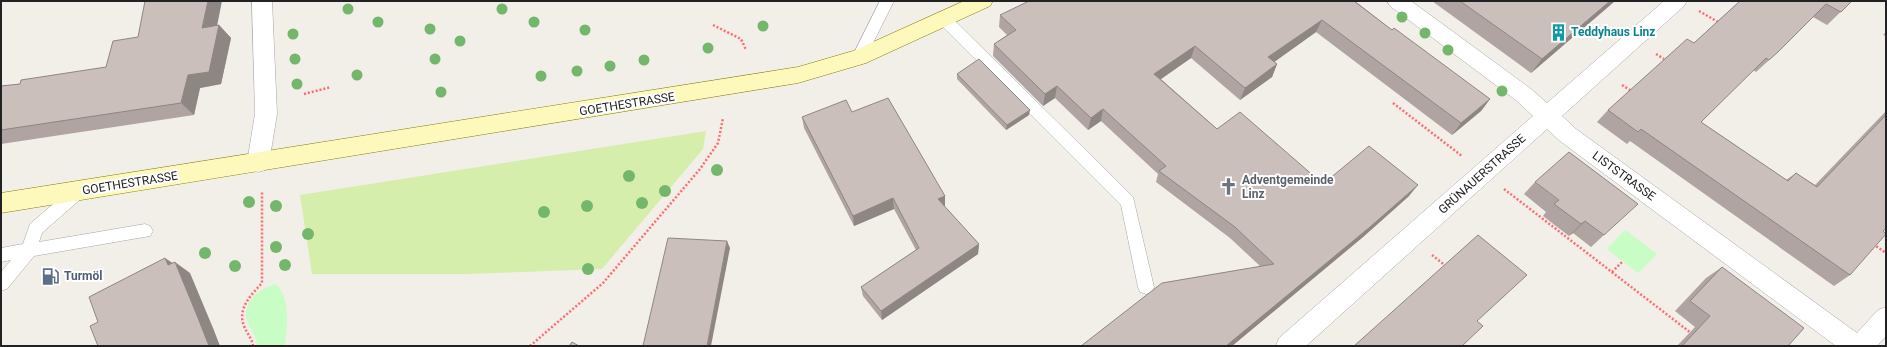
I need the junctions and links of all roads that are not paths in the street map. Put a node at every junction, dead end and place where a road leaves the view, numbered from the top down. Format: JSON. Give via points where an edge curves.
{"nodes":[{"id":1,"x":262,"y":1,"type":"edge"},
{"id":2,"x":888,"y":1,"type":"edge"},
{"id":3,"x":983,"y":1,"type":"edge"},
{"id":4,"x":1397,"y":1,"type":"edge"},
{"id":5,"x":1677,"y":1,"type":"edge"},
{"id":6,"x":944,"y":19,"type":"junction"},
{"id":7,"x":859,"y":57,"type":"junction"},
{"id":8,"x":1547,"y":116,"type":"junction"},
{"id":9,"x":258,"y":163,"type":"junction"},
{"id":10,"x":79,"y":191,"type":"junction"},
{"id":11,"x":1,"y":203,"type":"edge"},
{"id":12,"x":145,"y":231,"type":"dead end"},
{"id":13,"x":28,"y":251,"type":"junction"},
{"id":14,"x":1,"y":255,"type":"edge"},
{"id":15,"x":1,"y":284,"type":"edge"},
{"id":16,"x":1146,"y":287,"type":"dead end"},
{"id":17,"x":1886,"y":318,"type":"edge"},
{"id":18,"x":1288,"y":346,"type":"edge"},
{"id":19,"x":1856,"y":346,"type":"edge"},
{"id":20,"x":1862,"y":346,"type":"edge"}],
"edges":[{"from":1,"to":9,"type":"street","via":[[266,114]]},
{"from":2,"to":7,"type":"lane"},
{"from":3,"to":6,"type":"main road","name":"GOETHESTRASSE"},
{"from":4,"to":8,"type":"street","name":"LISTSTRASSE","via":[[1524,95]]},
{"from":5,"to":8,"type":"street","name":"GRÜNAUERSTRASSE"},
{"from":6,"to":7,"type":"main road","name":"GOETHESTRASSE"},
{"from":6,"to":16,"type":"lane","via":[[1128,202]]},
{"from":7,"to":9,"type":"main road","name":"GOETHESTRASSE","via":[[798,75],[739,86]]},
{"from":8,"to":18,"type":"street","name":"GRÜNAUERSTRASSE"},
{"from":8,"to":19,"type":"street","name":"LISTSTRASSE","via":[[1568,135]]},
{"from":9,"to":10,"type":"main road","name":"GOETHESTRASSE"},
{"from":10,"to":11,"type":"main road","name":"GOETHESTRASSE"},
{"from":10,"to":13,"type":"lane","via":[[35,228]]},
{"from":12,"to":13,"type":"lane"},
{"from":13,"to":14,"type":"lane"},
{"from":13,"to":15,"type":"lane"},
{"from":17,"to":20,"type":"street"}]}
